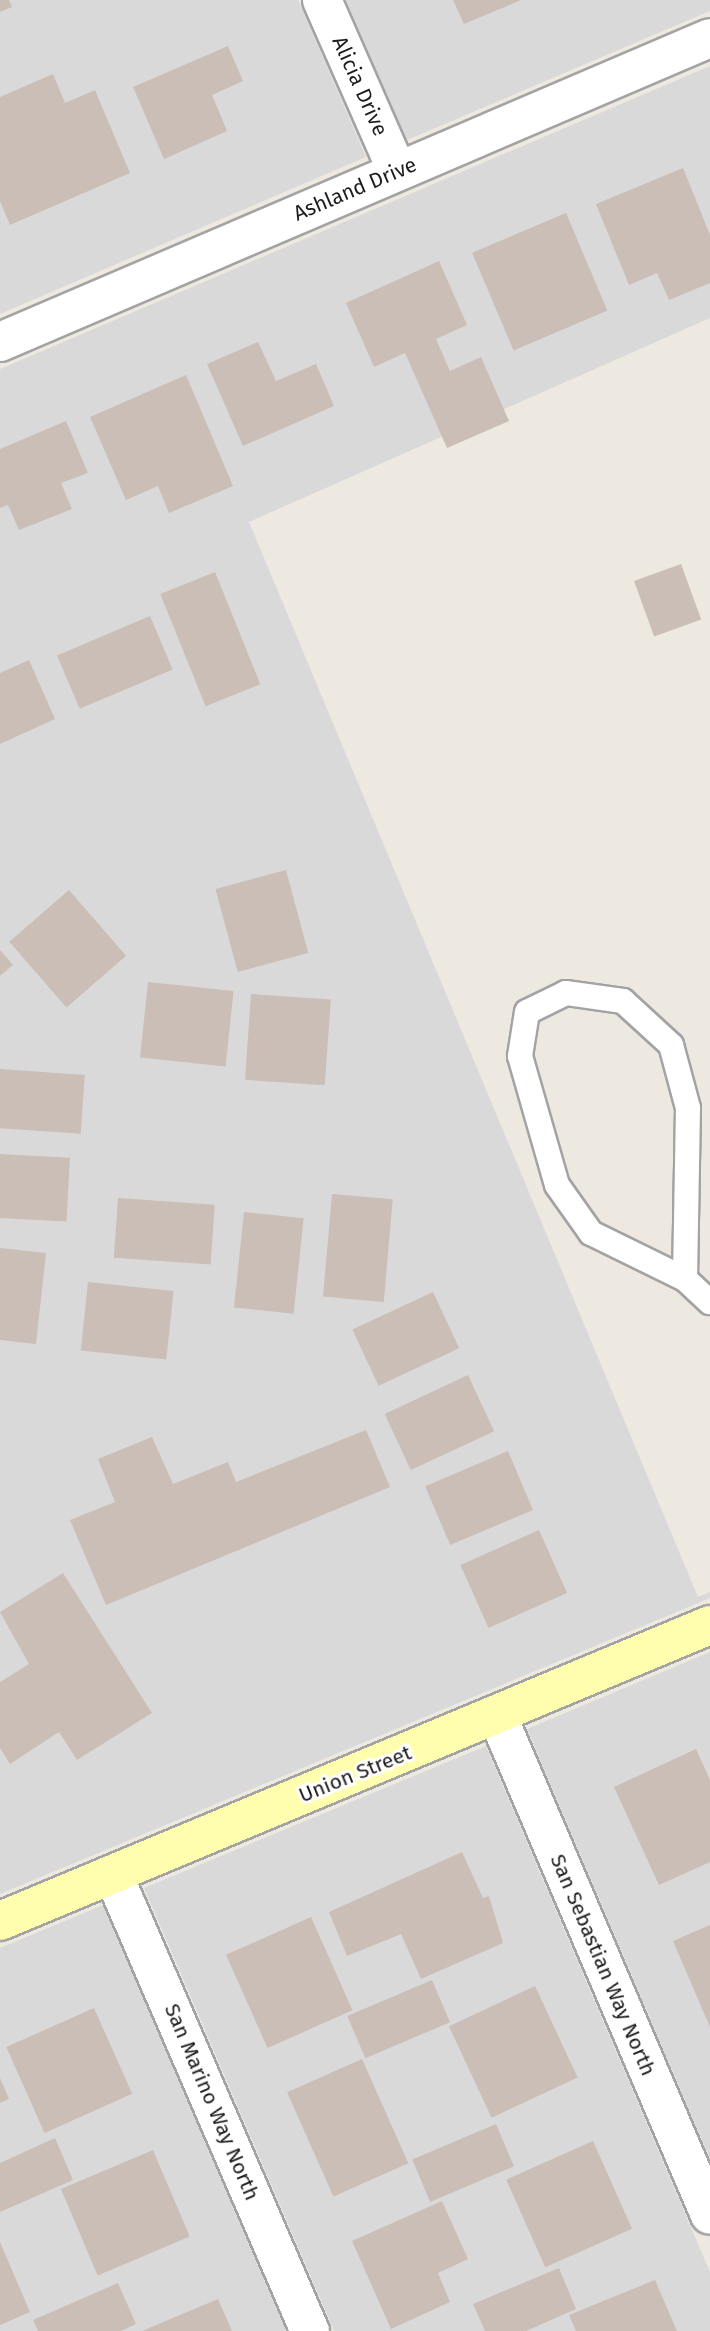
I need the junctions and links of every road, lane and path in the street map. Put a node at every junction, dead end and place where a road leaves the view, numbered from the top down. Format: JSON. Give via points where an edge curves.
{"nodes":[{"id":1,"x":322,"y":0,"type":"edge"},
{"id":2,"x":710,"y":38,"type":"edge"},
{"id":3,"x":397,"y":171,"type":"junction"},
{"id":4,"x":0,"y":341,"type":"edge"},
{"id":5,"x":685,"y":1279,"type":"junction"},
{"id":6,"x":710,"y":1302,"type":"edge"},
{"id":7,"x":710,"y":1625,"type":"edge"},
{"id":8,"x":497,"y":1715,"type":"junction"},
{"id":9,"x":113,"y":1874,"type":"junction"},
{"id":10,"x":0,"y":1921,"type":"edge"},
{"id":11,"x":710,"y":2215,"type":"edge"},
{"id":12,"x":310,"y":2331,"type":"edge"}],
"edges":[{"from":1,"to":3,"type":"street","name":"Alicia Drive"},
{"from":2,"to":3,"type":"street","name":"Ashland Drive"},
{"from":3,"to":4,"type":"street","name":"Ashland Drive"},
{"from":5,"to":5,"type":"lane","via":[[688,1108],[670,1045],[623,1001],[566,993],[527,1012],[520,1056],[557,1185],[591,1233]]},
{"from":5,"to":6,"type":"lane"},
{"from":7,"to":8,"type":"street","name":"Union Street"},
{"from":8,"to":9,"type":"street","name":"Union Street"},
{"from":8,"to":11,"type":"street","name":"San Sebastian Way North"},
{"from":9,"to":10,"type":"street","name":"Union Street"},
{"from":9,"to":12,"type":"street","name":"San Marino Way North"}]}
